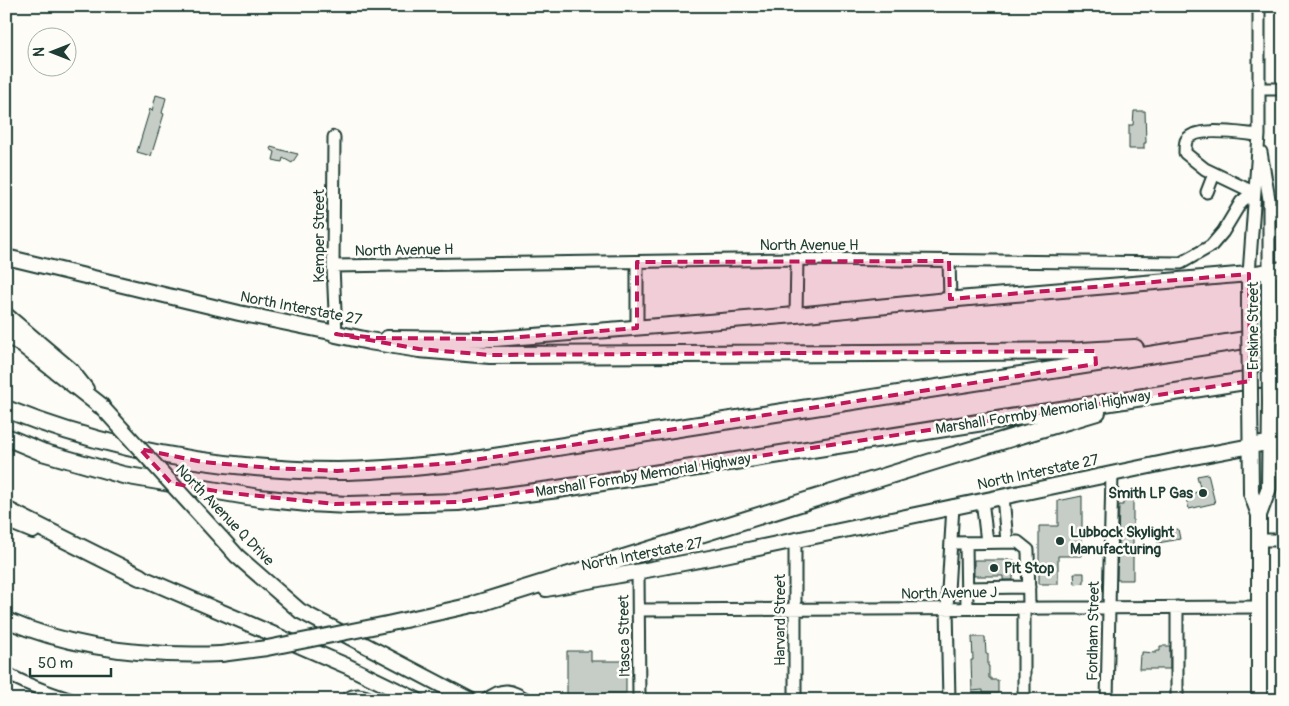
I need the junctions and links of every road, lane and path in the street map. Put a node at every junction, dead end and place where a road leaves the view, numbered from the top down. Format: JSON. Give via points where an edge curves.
{"nodes":[{"id":1,"x":1259,"y":6,"type":"edge"},
{"id":2,"x":1259,"y":88,"type":"junction"},
{"id":3,"x":1283,"y":89,"type":"edge"},
{"id":4,"x":1258,"y":135,"type":"junction"},
{"id":5,"x":334,"y":137,"type":"dead end"},
{"id":6,"x":1214,"y":174,"type":"junction"},
{"id":7,"x":1207,"y":192,"type":"dead end"},
{"id":8,"x":1253,"y":192,"type":"junction"},
{"id":9,"x":1283,"y":208,"type":"edge"},
{"id":10,"x":1269,"y":209,"type":"junction"},
{"id":11,"x":6,"y":257,"type":"edge"},
{"id":12,"x":797,"y":260,"type":"junction"},
{"id":13,"x":950,"y":261,"type":"junction"},
{"id":14,"x":637,"y":262,"type":"junction"},
{"id":15,"x":333,"y":266,"type":"junction"},
{"id":16,"x":1276,"y":270,"type":"edge"},
{"id":17,"x":1249,"y":274,"type":"junction"},
{"id":18,"x":950,"y":300,"type":"junction"},
{"id":19,"x":6,"y":315,"type":"edge"},
{"id":20,"x":796,"y":315,"type":"junction"},
{"id":21,"x":637,"y":328,"type":"junction"},
{"id":22,"x":6,"y":334,"type":"edge"},
{"id":23,"x":336,"y":334,"type":"junction"},
{"id":24,"x":1283,"y":334,"type":"edge"},
{"id":25,"x":1227,"y":343,"type":"junction"},
{"id":26,"x":1283,"y":375,"type":"edge"},
{"id":27,"x":1147,"y":396,"type":"junction"},
{"id":28,"x":101,"y":406,"type":"junction"},
{"id":29,"x":6,"y":409,"type":"edge"},
{"id":30,"x":6,"y":437,"type":"edge"},
{"id":31,"x":1277,"y":441,"type":"edge"},
{"id":32,"x":1250,"y":446,"type":"junction"},
{"id":33,"x":1112,"y":473,"type":"junction"},
{"id":34,"x":1003,"y":496,"type":"junction"},
{"id":35,"x":982,"y":500,"type":"junction"},
{"id":36,"x":953,"y":506,"type":"junction"},
{"id":37,"x":6,"y":510,"type":"edge"},
{"id":38,"x":1258,"y":515,"type":"junction"},
{"id":39,"x":6,"y":520,"type":"edge"},
{"id":40,"x":795,"y":539,"type":"junction"},
{"id":41,"x":1258,"y":540,"type":"junction"},
{"id":42,"x":1283,"y":540,"type":"edge"},
{"id":43,"x":987,"y":542,"type":"junction"},
{"id":44,"x":1007,"y":542,"type":"junction"},
{"id":45,"x":950,"y":543,"type":"junction"},
{"id":46,"x":966,"y":543,"type":"junction"},
{"id":47,"x":638,"y":571,"type":"junction"},
{"id":48,"x":140,"y":577,"type":"junction"},
{"id":49,"x":1029,"y":587,"type":"junction"},
{"id":50,"x":967,"y":588,"type":"junction"},
{"id":51,"x":476,"y":604,"type":"junction"},
{"id":52,"x":1259,"y":606,"type":"junction"},
{"id":53,"x":1108,"y":607,"type":"junction"},
{"id":54,"x":1177,"y":607,"type":"junction"},
{"id":55,"x":948,"y":608,"type":"junction"},
{"id":56,"x":967,"y":608,"type":"junction"},
{"id":57,"x":1027,"y":608,"type":"junction"},
{"id":58,"x":640,"y":610,"type":"junction"},
{"id":59,"x":795,"y":610,"type":"junction"},
{"id":60,"x":6,"y":620,"type":"edge"},
{"id":61,"x":6,"y":673,"type":"edge"},
{"id":62,"x":72,"y":700,"type":"edge"},
{"id":63,"x":346,"y":700,"type":"edge"},
{"id":64,"x":374,"y":700,"type":"edge"},
{"id":65,"x":416,"y":700,"type":"edge"},
{"id":66,"x":470,"y":700,"type":"edge"},
{"id":67,"x":486,"y":700,"type":"edge"},
{"id":68,"x":528,"y":700,"type":"edge"},
{"id":69,"x":640,"y":700,"type":"edge"},
{"id":70,"x":795,"y":700,"type":"edge"},
{"id":71,"x":949,"y":700,"type":"edge"},
{"id":72,"x":1024,"y":700,"type":"edge"},
{"id":73,"x":1107,"y":700,"type":"edge"},
{"id":74,"x":1177,"y":700,"type":"edge"},
{"id":75,"x":1259,"y":700,"type":"edge"}],
"edges":[{"from":1,"to":2,"type":"street","name":"Erskine Street"},
{"from":2,"to":3,"type":"street"},
{"from":2,"to":4,"type":"street","name":"Erskine Street"},
{"from":4,"to":6,"type":"street","via":[[1213,132],[1190,137],[1186,141],[1185,153]]},
{"from":4,"to":8,"type":"street","name":"Erskine Street"},
{"from":4,"to":10,"type":"street","name":"Erskine Street"},
{"from":5,"to":15,"type":"street","name":"Kemper Street"},
{"from":6,"to":7,"type":"street"},
{"from":6,"to":8,"type":"street"},
{"from":8,"to":13,"type":"street","name":"North Avenue H","via":[[1241,202],[1211,246],[1182,263]]},
{"from":8,"to":17,"type":"street","name":"Erskine Street"},
{"from":9,"to":10,"type":"street"},
{"from":10,"to":16,"type":"street","name":"Erskine Street"},
{"from":11,"to":23,"type":"main road","name":"North Interstate 27"},
{"from":12,"to":13,"type":"street","name":"North Avenue H"},
{"from":12,"to":14,"type":"street","name":"North Avenue H"},
{"from":12,"to":20,"type":"street"},
{"from":13,"to":18,"type":"street"},
{"from":14,"to":15,"type":"street","name":"North Avenue H"},
{"from":14,"to":21,"type":"street"},
{"from":15,"to":23,"type":"street","name":"Kemper Street"},
{"from":16,"to":17,"type":"main road","name":"North Interstate 27"},
{"from":16,"to":31,"type":"main road","name":"Erskine Street","bridge":true,"via":[[1270,311],[1270,402]]},
{"from":17,"to":18,"type":"main road","name":"North Interstate 27"},
{"from":17,"to":32,"type":"main road","name":"Erskine Street","bridge":true},
{"from":18,"to":20,"type":"main road","name":"North Interstate 27"},
{"from":19,"to":28,"type":"main road","name":"North Avenue Q Drive","via":[[71,370]]},
{"from":20,"to":21,"type":"main road","name":"North Interstate 27"},
{"from":21,"to":23,"type":"main road","name":"North Interstate 27","via":[[495,339],[377,338]]},
{"from":22,"to":28,"type":"highway"},
{"from":23,"to":25,"type":"highway","via":[[462,354],[529,355],[1082,351]]},
{"from":24,"to":25,"type":"highway"},
{"from":25,"to":29,"type":"highway","via":[[455,463],[387,469],[272,468],[202,462],[58,428]]},
{"from":26,"to":27,"type":"highway","name":"Marshall Formby Memorial Highway"},
{"from":27,"to":30,"type":"highway","name":"Marshall Formby Memorial Highway","via":[[458,502],[348,505],[221,492],[124,475],[42,452]]},
{"from":27,"to":51,"type":"highway"},
{"from":28,"to":66,"type":"main road","name":"North Avenue Q Drive","bridge":true,"via":[[237,556],[300,611]]},
{"from":31,"to":32,"type":"main road","name":"North Interstate 27"},
{"from":31,"to":38,"type":"main road","name":"Erskine Street","via":[[1269,488]]},
{"from":32,"to":33,"type":"main road","name":"North Interstate 27"},
{"from":32,"to":38,"type":"main road","name":"Erskine Street","via":[[1251,493]]},
{"from":33,"to":34,"type":"main road","name":"North Interstate 27"},
{"from":33,"to":53,"type":"street","name":"Fordham Street"},
{"from":34,"to":35,"type":"main road","name":"North Interstate 27"},
{"from":34,"to":44,"type":"street"},
{"from":35,"to":36,"type":"main road","name":"North Interstate 27"},
{"from":35,"to":43,"type":"street"},
{"from":36,"to":40,"type":"main road","name":"North Interstate 27"},
{"from":36,"to":45,"type":"street"},
{"from":37,"to":48,"type":"highway"},
{"from":38,"to":41,"type":"main road","name":"Erskine Street"},
{"from":39,"to":48,"type":"main road"},
{"from":40,"to":47,"type":"main road","name":"North Interstate 27"},
{"from":40,"to":59,"type":"street","name":"Harvard Street"},
{"from":41,"to":42,"type":"street"},
{"from":41,"to":52,"type":"main road","name":"Erskine Street"},
{"from":43,"to":44,"type":"street"},
{"from":43,"to":46,"type":"street"},
{"from":44,"to":49,"type":"street","via":[[1018,542],[1028,550]]},
{"from":45,"to":46,"type":"street"},
{"from":45,"to":55,"type":"street"},
{"from":46,"to":50,"type":"street"},
{"from":47,"to":51,"type":"main road","name":"North Interstate 27"},
{"from":47,"to":58,"type":"street","name":"Itasca Street"},
{"from":48,"to":65,"type":"main road","via":[[347,666]]},
{"from":49,"to":50,"type":"street"},
{"from":49,"to":57,"type":"street"},
{"from":50,"to":56,"type":"street"},
{"from":51,"to":60,"type":"main road","name":"North Interstate 27","bridge":true,"via":[[267,648],[220,654],[131,652],[51,636]]},
{"from":52,"to":54,"type":"street","name":"North Avenue J"},
{"from":52,"to":75,"type":"main road","name":"Erskine Street"},
{"from":53,"to":54,"type":"street","name":"North Avenue J"},
{"from":53,"to":57,"type":"street","name":"North Avenue J"},
{"from":53,"to":73,"type":"street","name":"Fordham Street"},
{"from":54,"to":74,"type":"street"},
{"from":55,"to":56,"type":"street","name":"North Avenue J"},
{"from":55,"to":59,"type":"street","name":"North Avenue J"},
{"from":55,"to":71,"type":"street"},
{"from":56,"to":57,"type":"street","name":"North Avenue J"},
{"from":57,"to":72,"type":"street"},
{"from":58,"to":59,"type":"street","name":"North Avenue J"},
{"from":58,"to":69,"type":"street","name":"Itasca Street"},
{"from":59,"to":70,"type":"street","name":"Harvard Street"},
{"from":61,"to":62,"type":"street"},
{"from":63,"to":64,"type":"street","via":[[350,696],[361,695]]},
{"from":67,"to":68,"type":"street","via":[[498,691],[510,690]]}]}
